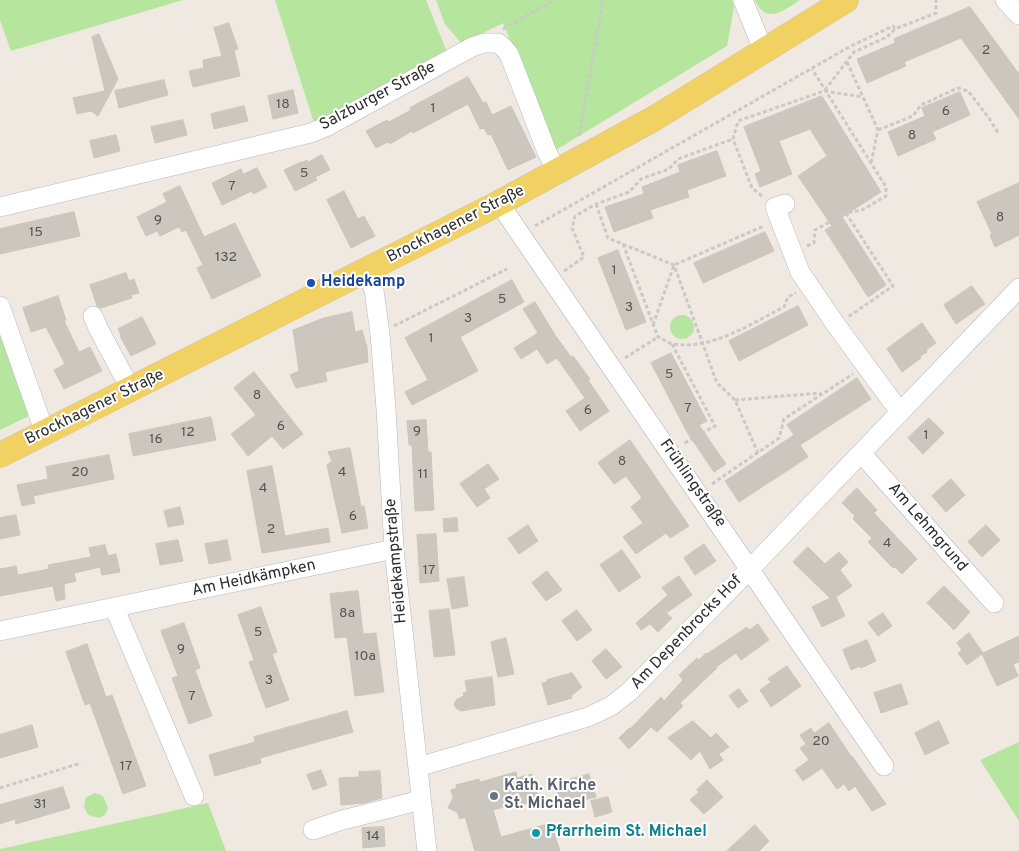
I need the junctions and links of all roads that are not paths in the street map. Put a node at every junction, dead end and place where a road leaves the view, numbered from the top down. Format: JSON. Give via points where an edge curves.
{"nodes":[{"id":1,"x":743,"y":0,"type":"edge"},
{"id":2,"x":846,"y":0,"type":"edge"},
{"id":3,"x":1005,"y":0,"type":"edge"},
{"id":4,"x":1019,"y":15,"type":"edge"},
{"id":5,"x":764,"y":52,"type":"junction"},
{"id":6,"x":557,"y":172,"type":"junction"},
{"id":7,"x":499,"y":204,"type":"junction"},
{"id":8,"x":0,"y":208,"type":"edge"},
{"id":9,"x":780,"y":210,"type":"road end"},
{"id":10,"x":366,"y":272,"type":"junction"},
{"id":11,"x":1019,"y":288,"type":"edge"},
{"id":12,"x":0,"y":306,"type":"edge"},
{"id":13,"x":93,"y":316,"type":"dead end"},
{"id":14,"x":131,"y":390,"type":"junction"},
{"id":15,"x":900,"y":412,"type":"junction"},
{"id":16,"x":44,"y":433,"type":"junction"},
{"id":17,"x":861,"y":453,"type":"junction"},
{"id":18,"x":0,"y":455,"type":"edge"},
{"id":19,"x":394,"y":549,"type":"junction"},
{"id":20,"x":750,"y":569,"type":"junction"},
{"id":21,"x":994,"y":603,"type":"dead end"},
{"id":22,"x":115,"y":609,"type":"junction"},
{"id":23,"x":0,"y":632,"type":"edge"},
{"id":24,"x":884,"y":766,"type":"dead end"},
{"id":25,"x":418,"y":767,"type":"junction"},
{"id":26,"x":194,"y":796,"type":"dead end"},
{"id":27,"x":421,"y":800,"type":"junction"},
{"id":28,"x":313,"y":830,"type":"dead end"},
{"id":29,"x":427,"y":851,"type":"edge"}],
"edges":[{"from":1,"to":5,"type":"street"},
{"from":2,"to":5,"type":"main road","name":"Brockhagener Straße"},
{"from":3,"to":4,"type":"street"},
{"from":5,"to":6,"type":"main road","name":"Brockhagener Straße"},
{"from":6,"to":7,"type":"main road","name":"Brockhagener Straße"},
{"from":6,"to":8,"type":"street","name":"Salzburger Straße","via":[[509,54],[498,43],[484,43],[320,130]]},
{"from":7,"to":10,"type":"main road","name":"Brockhagener Straße"},
{"from":7,"to":20,"type":"street","name":"Frühlingstraße"},
{"from":9,"to":15,"type":"street","via":[[800,272]]},
{"from":10,"to":14,"type":"main road","name":"Brockhagener Straße"},
{"from":10,"to":19,"type":"street","name":"Heidekampstraße","via":[[374,290],[380,334]]},
{"from":11,"to":15,"type":"street","name":"Am Depenbrocks Hof"},
{"from":12,"to":16,"type":"street"},
{"from":13,"to":14,"type":"street"},
{"from":14,"to":16,"type":"main road","name":"Brockhagener Straße"},
{"from":15,"to":17,"type":"street","name":"Am Depenbrocks Hof"},
{"from":16,"to":18,"type":"main road","name":"Brockhagener Straße"},
{"from":17,"to":20,"type":"street","name":"Am Depenbrocks Hof"},
{"from":17,"to":21,"type":"street","name":"Am Lehmgrund"},
{"from":19,"to":22,"type":"street","name":"Am Heidkämpken"},
{"from":19,"to":25,"type":"street","name":"Heidekampstraße"},
{"from":20,"to":24,"type":"street","name":"Frühlingstraße"},
{"from":20,"to":25,"type":"street","name":"Am Depenbrocks Hof","via":[[630,692],[611,706],[588,717]]},
{"from":22,"to":23,"type":"street","name":"Am Heidkämpken"},
{"from":22,"to":26,"type":"street"},
{"from":25,"to":27,"type":"street","name":"Heidekampstraße"},
{"from":27,"to":28,"type":"street","via":[[339,820]]},
{"from":27,"to":29,"type":"street","name":"Heidekampstraße"}]}
